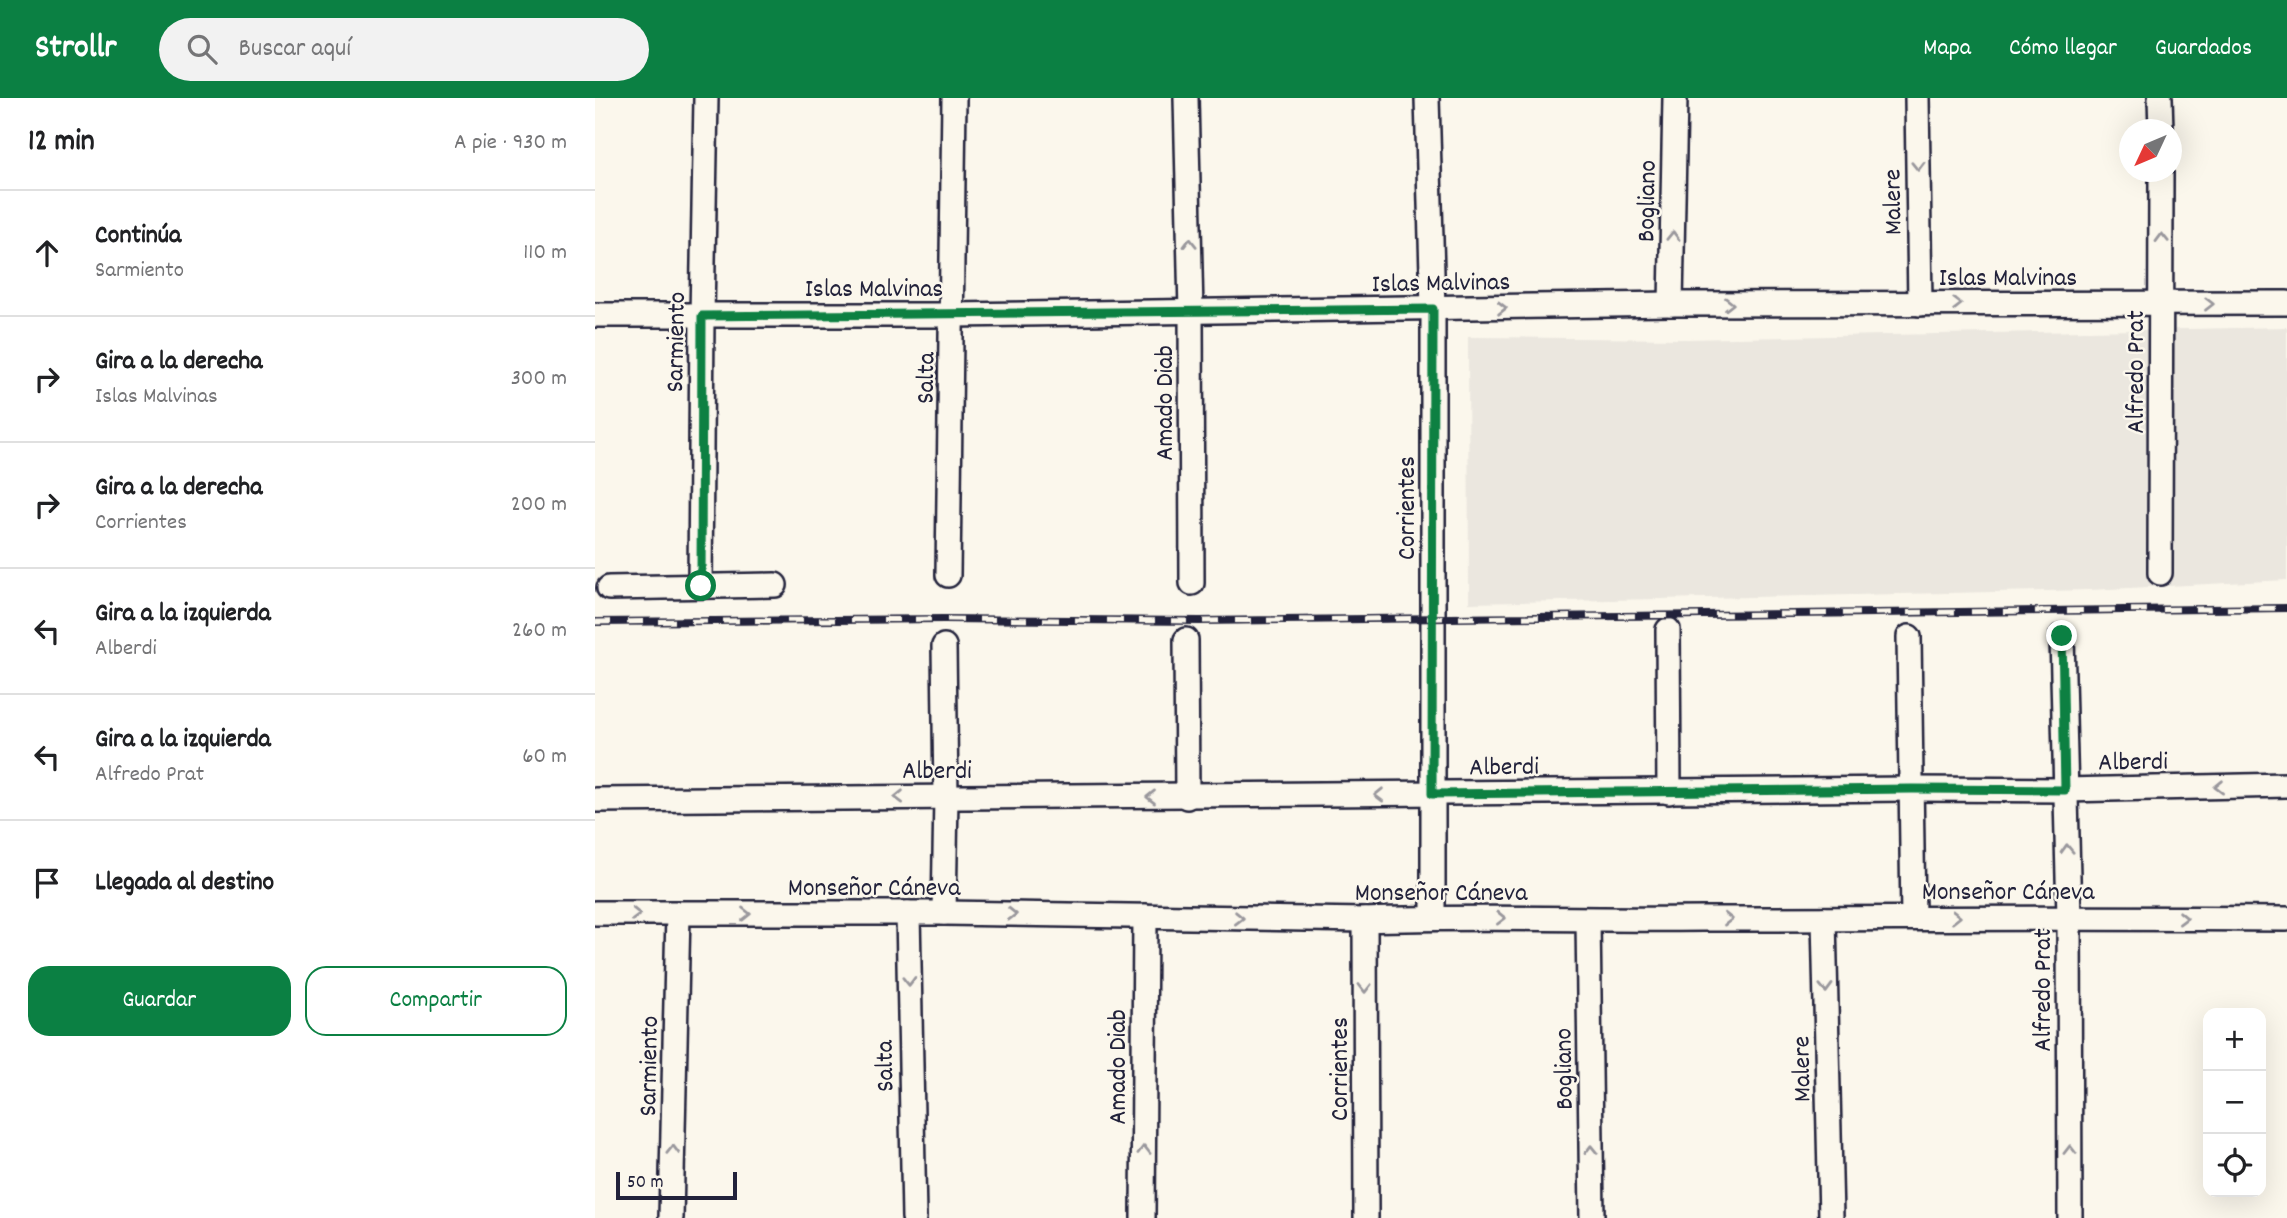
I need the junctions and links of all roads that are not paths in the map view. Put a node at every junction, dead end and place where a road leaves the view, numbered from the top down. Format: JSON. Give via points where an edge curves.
{"nodes":[{"id":1,"x":706,"y":98,"type":"edge"},
{"id":2,"x":954,"y":98,"type":"edge"},
{"id":3,"x":1186,"y":98,"type":"edge"},
{"id":4,"x":1426,"y":98,"type":"edge"},
{"id":5,"x":1675,"y":98,"type":"edge"},
{"id":6,"x":1917,"y":98,"type":"edge"},
{"id":7,"x":2160,"y":98,"type":"edge"},
{"id":8,"x":2161,"y":119,"type":"edge"},
{"id":9,"x":2161,"y":182,"type":"edge"},
{"id":10,"x":2287,"y":303,"type":"edge"},
{"id":11,"x":1671,"y":304,"type":"junction"},
{"id":12,"x":1920,"y":304,"type":"junction"},
{"id":13,"x":2162,"y":304,"type":"junction"},
{"id":14,"x":1433,"y":309,"type":"junction"},
{"id":15,"x":1191,"y":312,"type":"junction"},
{"id":16,"x":595,"y":315,"type":"edge"},
{"id":17,"x":953,"y":315,"type":"junction"},
{"id":18,"x":702,"y":316,"type":"junction"},
{"id":19,"x":2160,"y":573,"type":"dead end"},
{"id":20,"x":948,"y":575,"type":"dead end"},
{"id":21,"x":1192,"y":583,"type":"dead end"},
{"id":22,"x":775,"y":585,"type":"dead end"},
{"id":23,"x":701,"y":586,"type":"junction"},
{"id":24,"x":609,"y":587,"type":"dead end"},
{"id":25,"x":1668,"y":630,"type":"dead end"},
{"id":26,"x":2062,"y":636,"type":"dead end"},
{"id":27,"x":1909,"y":637,"type":"dead end"},
{"id":28,"x":1186,"y":640,"type":"dead end"},
{"id":29,"x":944,"y":646,"type":"dead end"},
{"id":30,"x":2287,"y":785,"type":"edge"},
{"id":31,"x":1912,"y":789,"type":"junction"},
{"id":32,"x":2065,"y":790,"type":"junction"},
{"id":33,"x":1669,"y":792,"type":"junction"},
{"id":34,"x":1432,"y":794,"type":"junction"},
{"id":35,"x":946,"y":796,"type":"junction"},
{"id":36,"x":1187,"y":797,"type":"junction"},
{"id":37,"x":595,"y":800,"type":"edge"},
{"id":38,"x":595,"y":913,"type":"edge"},
{"id":39,"x":908,"y":913,"type":"junction"},
{"id":40,"x":944,"y":913,"type":"junction"},
{"id":41,"x":678,"y":914,"type":"junction"},
{"id":42,"x":1145,"y":916,"type":"junction"},
{"id":43,"x":2069,"y":917,"type":"junction"},
{"id":44,"x":1433,"y":918,"type":"junction"},
{"id":45,"x":1913,"y":918,"type":"junction"},
{"id":46,"x":1824,"y":919,"type":"junction"},
{"id":47,"x":2287,"y":919,"type":"edge"},
{"id":48,"x":1365,"y":920,"type":"junction"},
{"id":49,"x":1588,"y":920,"type":"junction"},
{"id":50,"x":671,"y":1218,"type":"edge"},
{"id":51,"x":914,"y":1218,"type":"edge"},
{"id":52,"x":1143,"y":1218,"type":"edge"},
{"id":53,"x":1366,"y":1218,"type":"edge"},
{"id":54,"x":1592,"y":1218,"type":"edge"},
{"id":55,"x":1832,"y":1218,"type":"edge"},
{"id":56,"x":2070,"y":1218,"type":"edge"}],
"edges":[{"from":1,"to":18,"type":"street","name":"Sarmiento"},
{"from":2,"to":17,"type":"street","name":"Salta"},
{"from":15,"to":3,"type":"street","name":"Amado Diab","one_way":true},
{"from":4,"to":14,"type":"street","name":"Corrientes"},
{"from":11,"to":5,"type":"street","name":"Bogliano","one_way":true},
{"from":6,"to":12,"type":"street","name":"Malere","one_way":true},
{"from":7,"to":8,"type":"street"},
{"from":13,"to":9,"type":"street","name":"Alfredo Prat","one_way":true},
{"from":13,"to":10,"type":"street","name":"Islas Malvinas","one_way":true},
{"from":11,"to":12,"type":"street","name":"Islas Malvinas","one_way":true},
{"from":14,"to":11,"type":"street","name":"Islas Malvinas","one_way":true},
{"from":12,"to":13,"type":"street","name":"Islas Malvinas","one_way":true},
{"from":13,"to":19,"type":"street","name":"Alfredo Prat"},
{"from":14,"to":15,"type":"street","name":"Islas Malvinas"},
{"from":14,"to":34,"type":"street","name":"Corrientes"},
{"from":15,"to":17,"type":"street","name":"Islas Malvinas"},
{"from":15,"to":21,"type":"street","name":"Amado Diab"},
{"from":16,"to":18,"type":"street","name":"Islas Malvinas"},
{"from":17,"to":18,"type":"street","name":"Islas Malvinas"},
{"from":17,"to":20,"type":"street","name":"Salta"},
{"from":18,"to":23,"type":"street","name":"Sarmiento"},
{"from":22,"to":23,"type":"street"},
{"from":23,"to":24,"type":"street"},
{"from":25,"to":33,"type":"street"},
{"from":26,"to":32,"type":"street","name":"Alfredo Prat"},
{"from":27,"to":31,"type":"street"},
{"from":28,"to":36,"type":"street"},
{"from":29,"to":35,"type":"street"},
{"from":30,"to":32,"type":"street","name":"Alberdi","one_way":true},
{"from":31,"to":32,"type":"street","name":"Alberdi"},
{"from":31,"to":33,"type":"street","name":"Alberdi"},
{"from":31,"to":45,"type":"street"},
{"from":43,"to":32,"type":"street","name":"Alfredo Prat","one_way":true},
{"from":33,"to":34,"type":"street","name":"Alberdi"},
{"from":34,"to":36,"type":"street","name":"Alberdi","one_way":true},
{"from":34,"to":44,"type":"street","name":"Corrientes"},
{"from":36,"to":35,"type":"street","name":"Alberdi","one_way":true},
{"from":35,"to":37,"type":"street","name":"Alberdi","one_way":true},
{"from":35,"to":40,"type":"street"},
{"from":38,"to":41,"type":"street","name":"Monseñor Cáneva","one_way":true},
{"from":39,"to":40,"type":"street","name":"Monseñor Cáneva"},
{"from":41,"to":39,"type":"street","name":"Monseñor Cáneva","one_way":true},
{"from":39,"to":51,"type":"street","name":"Salta","one_way":true},
{"from":40,"to":42,"type":"street","name":"Monseñor Cáneva","one_way":true},
{"from":50,"to":41,"type":"street","name":"Sarmiento","one_way":true},
{"from":42,"to":48,"type":"street","name":"Monseñor Cáneva","one_way":true},
{"from":52,"to":42,"type":"street","name":"Amado Diab","one_way":true},
{"from":45,"to":43,"type":"street","name":"Monseñor Cáneva","one_way":true},
{"from":43,"to":47,"type":"street","name":"Monseñor Cáneva","one_way":true},
{"from":56,"to":43,"type":"street","name":"Alfredo Prat","one_way":true},
{"from":44,"to":48,"type":"street","name":"Monseñor Cáneva"},
{"from":44,"to":49,"type":"street","name":"Monseñor Cáneva","one_way":true},
{"from":45,"to":46,"type":"street","name":"Monseñor Cáneva"},
{"from":49,"to":46,"type":"street","name":"Monseñor Cáneva","one_way":true},
{"from":46,"to":55,"type":"street","name":"Malere","one_way":true},
{"from":48,"to":53,"type":"street","name":"Corrientes","one_way":true},
{"from":54,"to":49,"type":"street","name":"Bogliano","one_way":true}]}
